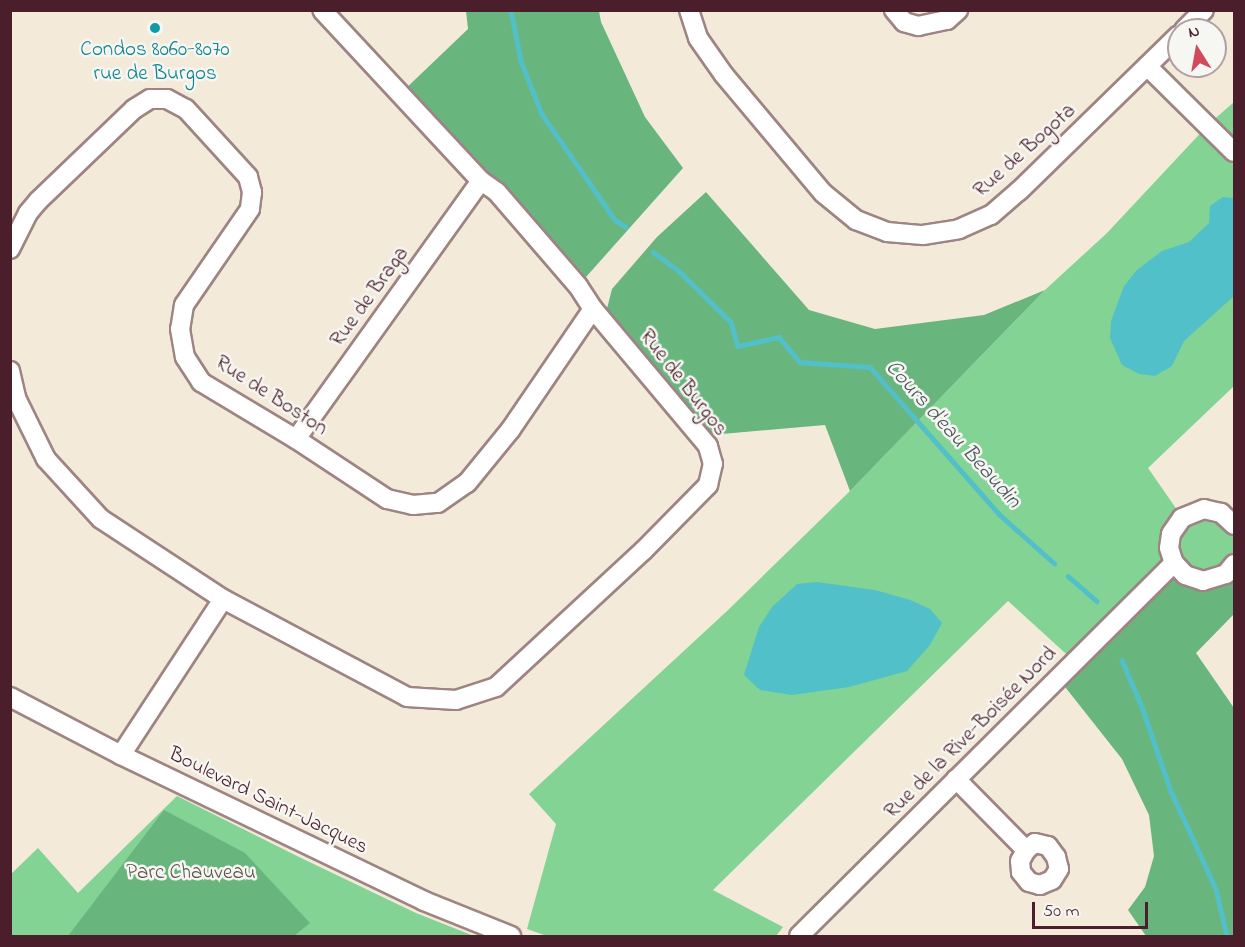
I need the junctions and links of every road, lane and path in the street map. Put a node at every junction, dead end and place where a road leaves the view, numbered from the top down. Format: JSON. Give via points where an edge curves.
{"nodes":[{"id":1,"x":322,"y":10,"type":"edge"},
{"id":2,"x":689,"y":10,"type":"edge"},
{"id":3,"x":894,"y":10,"type":"edge"},
{"id":4,"x":958,"y":10,"type":"edge"},
{"id":5,"x":1167,"y":47,"type":"edge"},
{"id":6,"x":1148,"y":66,"type":"junction"},
{"id":7,"x":1234,"y":152,"type":"edge"},
{"id":8,"x":481,"y":181,"type":"junction"},
{"id":9,"x":10,"y":249,"type":"edge"},
{"id":10,"x":593,"y":309,"type":"junction"},
{"id":11,"x":10,"y":371,"type":"edge"},
{"id":12,"x":296,"y":439,"type":"junction"},
{"id":13,"x":1234,"y":523,"type":"edge"},
{"id":14,"x":1174,"y":563,"type":"junction"},
{"id":15,"x":1232,"y":574,"type":"edge"},
{"id":16,"x":223,"y":598,"type":"junction"},
{"id":17,"x":10,"y":697,"type":"edge"},
{"id":18,"x":121,"y":755,"type":"junction"},
{"id":19,"x":956,"y":779,"type":"junction"},
{"id":20,"x":1026,"y":850,"type":"dead end"},
{"id":21,"x":512,"y":936,"type":"edge"},
{"id":22,"x":800,"y":936,"type":"edge"}],
"edges":[{"from":1,"to":8,"type":"street","name":"Rue de Burgos"},
{"from":2,"to":6,"type":"street","name":"Rue de Bogota","via":[[698,38],[724,75],[823,194],[856,220],[887,232],[923,235],[959,229],[991,215]]},
{"from":3,"to":4,"type":"street","via":[[904,22],[918,26],[947,20]]},
{"from":5,"to":6,"type":"street","name":"Rue de Bogota"},
{"from":6,"to":7,"type":"street"},
{"from":8,"to":10,"type":"street","name":"Rue de Burgos","via":[[497,192],[578,285]]},
{"from":8,"to":12,"type":"street","name":"Rue de Braga"},
{"from":9,"to":12,"type":"street","name":"Rue de Boston","via":[[38,201],[134,109],[150,99],[167,99],[186,109],[248,177],[252,192],[250,209],[184,305],[180,329],[184,357],[201,382]]},
{"from":10,"to":12,"type":"street","name":"Rue de Boston","via":[[511,429],[467,483],[438,503],[413,505],[387,499]]},
{"from":10,"to":16,"type":"street","name":"Rue de Burgos","via":[[708,446],[713,464],[708,485],[496,687],[456,700],[407,697]]},
{"from":11,"to":16,"type":"street","via":[[16,398],[46,459],[101,519]]},
{"from":13,"to":14,"type":"street","via":[[1221,513],[1204,509],[1182,518],[1171,534],[1169,548]]},
{"from":14,"to":15,"type":"street","via":[[1185,575],[1203,581]]},
{"from":14,"to":19,"type":"street","name":"Rue de la Rive-Boisée Nord"},
{"from":16,"to":18,"type":"street"},
{"from":17,"to":18,"type":"street","name":"Boulevard Saint-Jacques"},
{"from":18,"to":21,"type":"street","name":"Boulevard Saint-Jacques","via":[[424,901]]},
{"from":19,"to":20,"type":"street"},
{"from":19,"to":22,"type":"street","name":"Rue de la Rive-Boisée Nord"}]}
